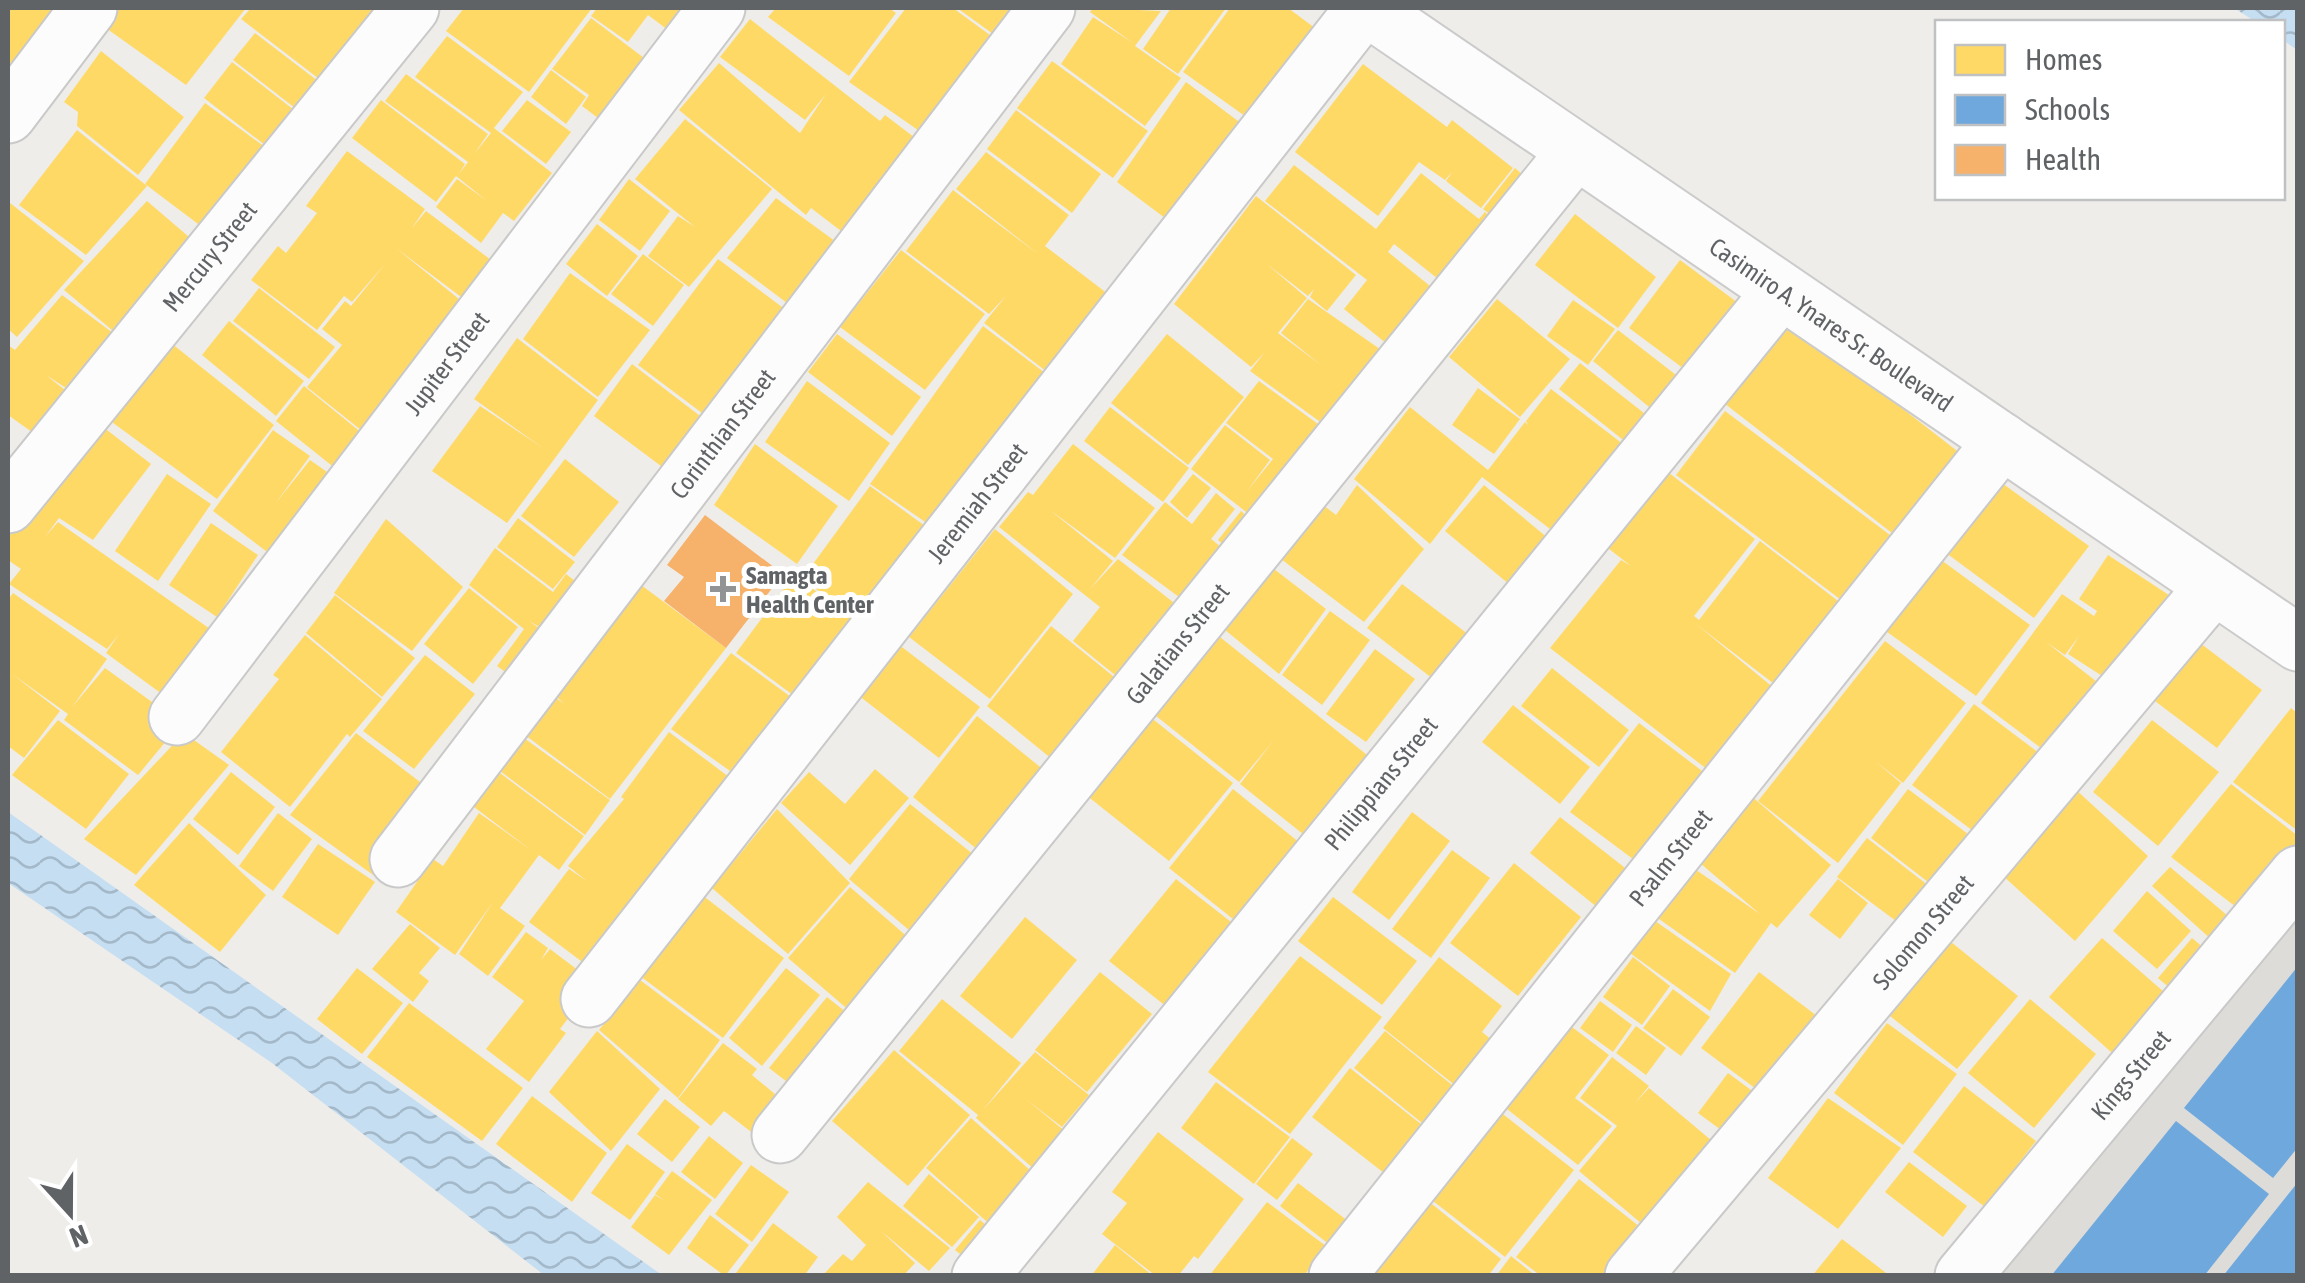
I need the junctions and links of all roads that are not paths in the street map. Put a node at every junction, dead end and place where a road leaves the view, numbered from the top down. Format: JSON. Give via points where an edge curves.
{"nodes":[{"id":1,"x":89,"y":8,"type":"edge"},
{"id":2,"x":411,"y":8,"type":"edge"},
{"id":3,"x":717,"y":8,"type":"edge"},
{"id":4,"x":1047,"y":8,"type":"edge"},
{"id":5,"x":1366,"y":8,"type":"edge"},
{"id":6,"x":8,"y":115,"type":"edge"},
{"id":7,"x":1576,"y":151,"type":"junction"},
{"id":8,"x":1781,"y":291,"type":"junction"},
{"id":9,"x":2002,"y":442,"type":"junction"},
{"id":10,"x":8,"y":506,"type":"edge"},
{"id":11,"x":2214,"y":586,"type":"junction"},
{"id":12,"x":2298,"y":643,"type":"edge"},
{"id":13,"x":177,"y":716,"type":"dead end"},
{"id":14,"x":398,"y":858,"type":"dead end"},
{"id":15,"x":2298,"y":874,"type":"edge"},
{"id":16,"x":589,"y":999,"type":"dead end"},
{"id":17,"x":780,"y":1135,"type":"dead end"},
{"id":18,"x":980,"y":1276,"type":"edge"},
{"id":19,"x":1337,"y":1276,"type":"edge"},
{"id":20,"x":1633,"y":1276,"type":"edge"},
{"id":21,"x":1963,"y":1276,"type":"edge"}],
"edges":[{"from":1,"to":6,"type":"street"},
{"from":2,"to":10,"type":"street","name":"Mercury Street"},
{"from":3,"to":13,"type":"street","name":"Jupiter Street"},
{"from":4,"to":14,"type":"street","name":"Corinthian Street"},
{"from":5,"to":7,"type":"street","name":"Casimiro A. Ynares Sr. Boulevard"},
{"from":5,"to":16,"type":"street","name":"Jeremiah Street"},
{"from":7,"to":8,"type":"street","name":"Casimiro A. Ynares Sr. Boulevard"},
{"from":7,"to":17,"type":"street","name":"Galatians Street"},
{"from":8,"to":9,"type":"street","name":"Casimiro A. Ynares Sr. Boulevard"},
{"from":8,"to":18,"type":"street","name":"Philippians Street"},
{"from":9,"to":11,"type":"street","name":"Casimiro A. Ynares Sr. Boulevard"},
{"from":9,"to":19,"type":"street","name":"Psalm Street"},
{"from":11,"to":12,"type":"street","name":"Casimiro A. Ynares Sr. Boulevard"},
{"from":11,"to":20,"type":"street","name":"Solomon Street"},
{"from":15,"to":21,"type":"street","name":"Kings Street"}]}
